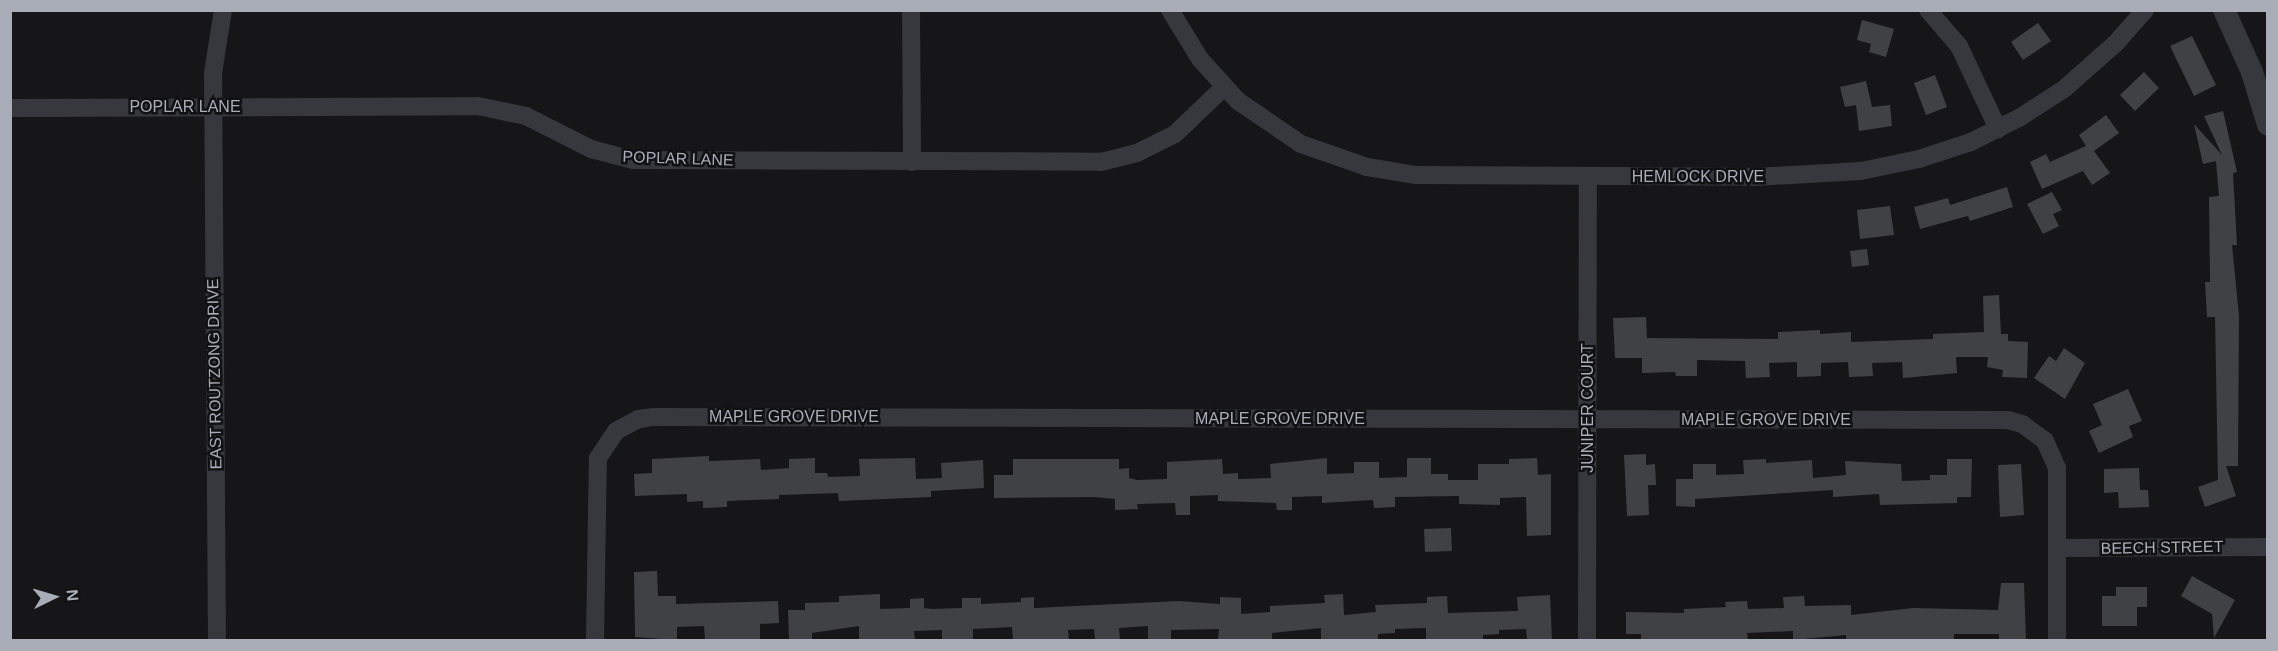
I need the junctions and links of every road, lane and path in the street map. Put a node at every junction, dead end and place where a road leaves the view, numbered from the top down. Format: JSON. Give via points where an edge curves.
{"nodes":[{"id":1,"x":223,"y":10,"type":"edge"},
{"id":2,"x":911,"y":10,"type":"edge"},
{"id":3,"x":1170,"y":10,"type":"edge"},
{"id":4,"x":1928,"y":10,"type":"edge"},
{"id":5,"x":2145,"y":10,"type":"edge"},
{"id":6,"x":2224,"y":10,"type":"edge"},
{"id":7,"x":1224,"y":87,"type":"junction"},
{"id":8,"x":214,"y":107,"type":"junction"},
{"id":9,"x":10,"y":108,"type":"edge"},
{"id":10,"x":2268,"y":125,"type":"edge"},
{"id":11,"x":1998,"y":129,"type":"junction"},
{"id":12,"x":912,"y":162,"type":"junction"},
{"id":13,"x":1588,"y":176,"type":"junction"},
{"id":14,"x":1588,"y":420,"type":"junction"},
{"id":15,"x":2268,"y":547,"type":"edge"},
{"id":16,"x":2057,"y":548,"type":"junction"},
{"id":17,"x":217,"y":640,"type":"edge"},
{"id":18,"x":594,"y":640,"type":"edge"},
{"id":19,"x":1587,"y":640,"type":"edge"},
{"id":20,"x":2057,"y":640,"type":"edge"}],
"edges":[{"from":1,"to":8,"type":"street","name":"EAST ROUTZONG DRIVE","via":[[215,44]]},
{"from":2,"to":12,"type":"street"},
{"from":3,"to":7,"type":"street","name":"HEMLOCK DRIVE","via":[[1200,59]]},
{"from":4,"to":11,"type":"street","via":[[1959,46]]},
{"from":5,"to":11,"type":"street","name":"HEMLOCK DRIVE","via":[[2080,76]]},
{"from":6,"to":10,"type":"street","via":[[2252,72]]},
{"from":7,"to":12,"type":"street","name":"POPLAR LANE","via":[[1175,134],[1121,158],[1101,162]]},
{"from":7,"to":13,"type":"street","name":"HEMLOCK DRIVE","via":[[1268,125],[1301,144],[1366,167],[1416,176]]},
{"from":8,"to":9,"type":"street","name":"POPLAR LANE"},
{"from":8,"to":12,"type":"street","name":"POPLAR LANE","via":[[478,106],[526,116],[591,149],[633,160]]},
{"from":8,"to":17,"type":"street","name":"EAST ROUTZONG DRIVE"},
{"from":11,"to":13,"type":"street","name":"HEMLOCK DRIVE","via":[[1919,159],[1818,177]]},
{"from":13,"to":14,"type":"street","name":"JUNIPER COURT"},
{"from":14,"to":16,"type":"street","name":"MAPLE GROVE DRIVE","via":[[2015,422],[2034,431],[2052,453],[2058,476]]},
{"from":14,"to":18,"type":"street","name":"MAPLE GROVE DRIVE","via":[[639,419],[616,431],[598,458]]},
{"from":14,"to":19,"type":"street","name":"JUNIPER COURT"},
{"from":15,"to":16,"type":"street","name":"BEECH STREET"},
{"from":16,"to":20,"type":"street","name":"MAPLE GROVE DRIVE"}]}
